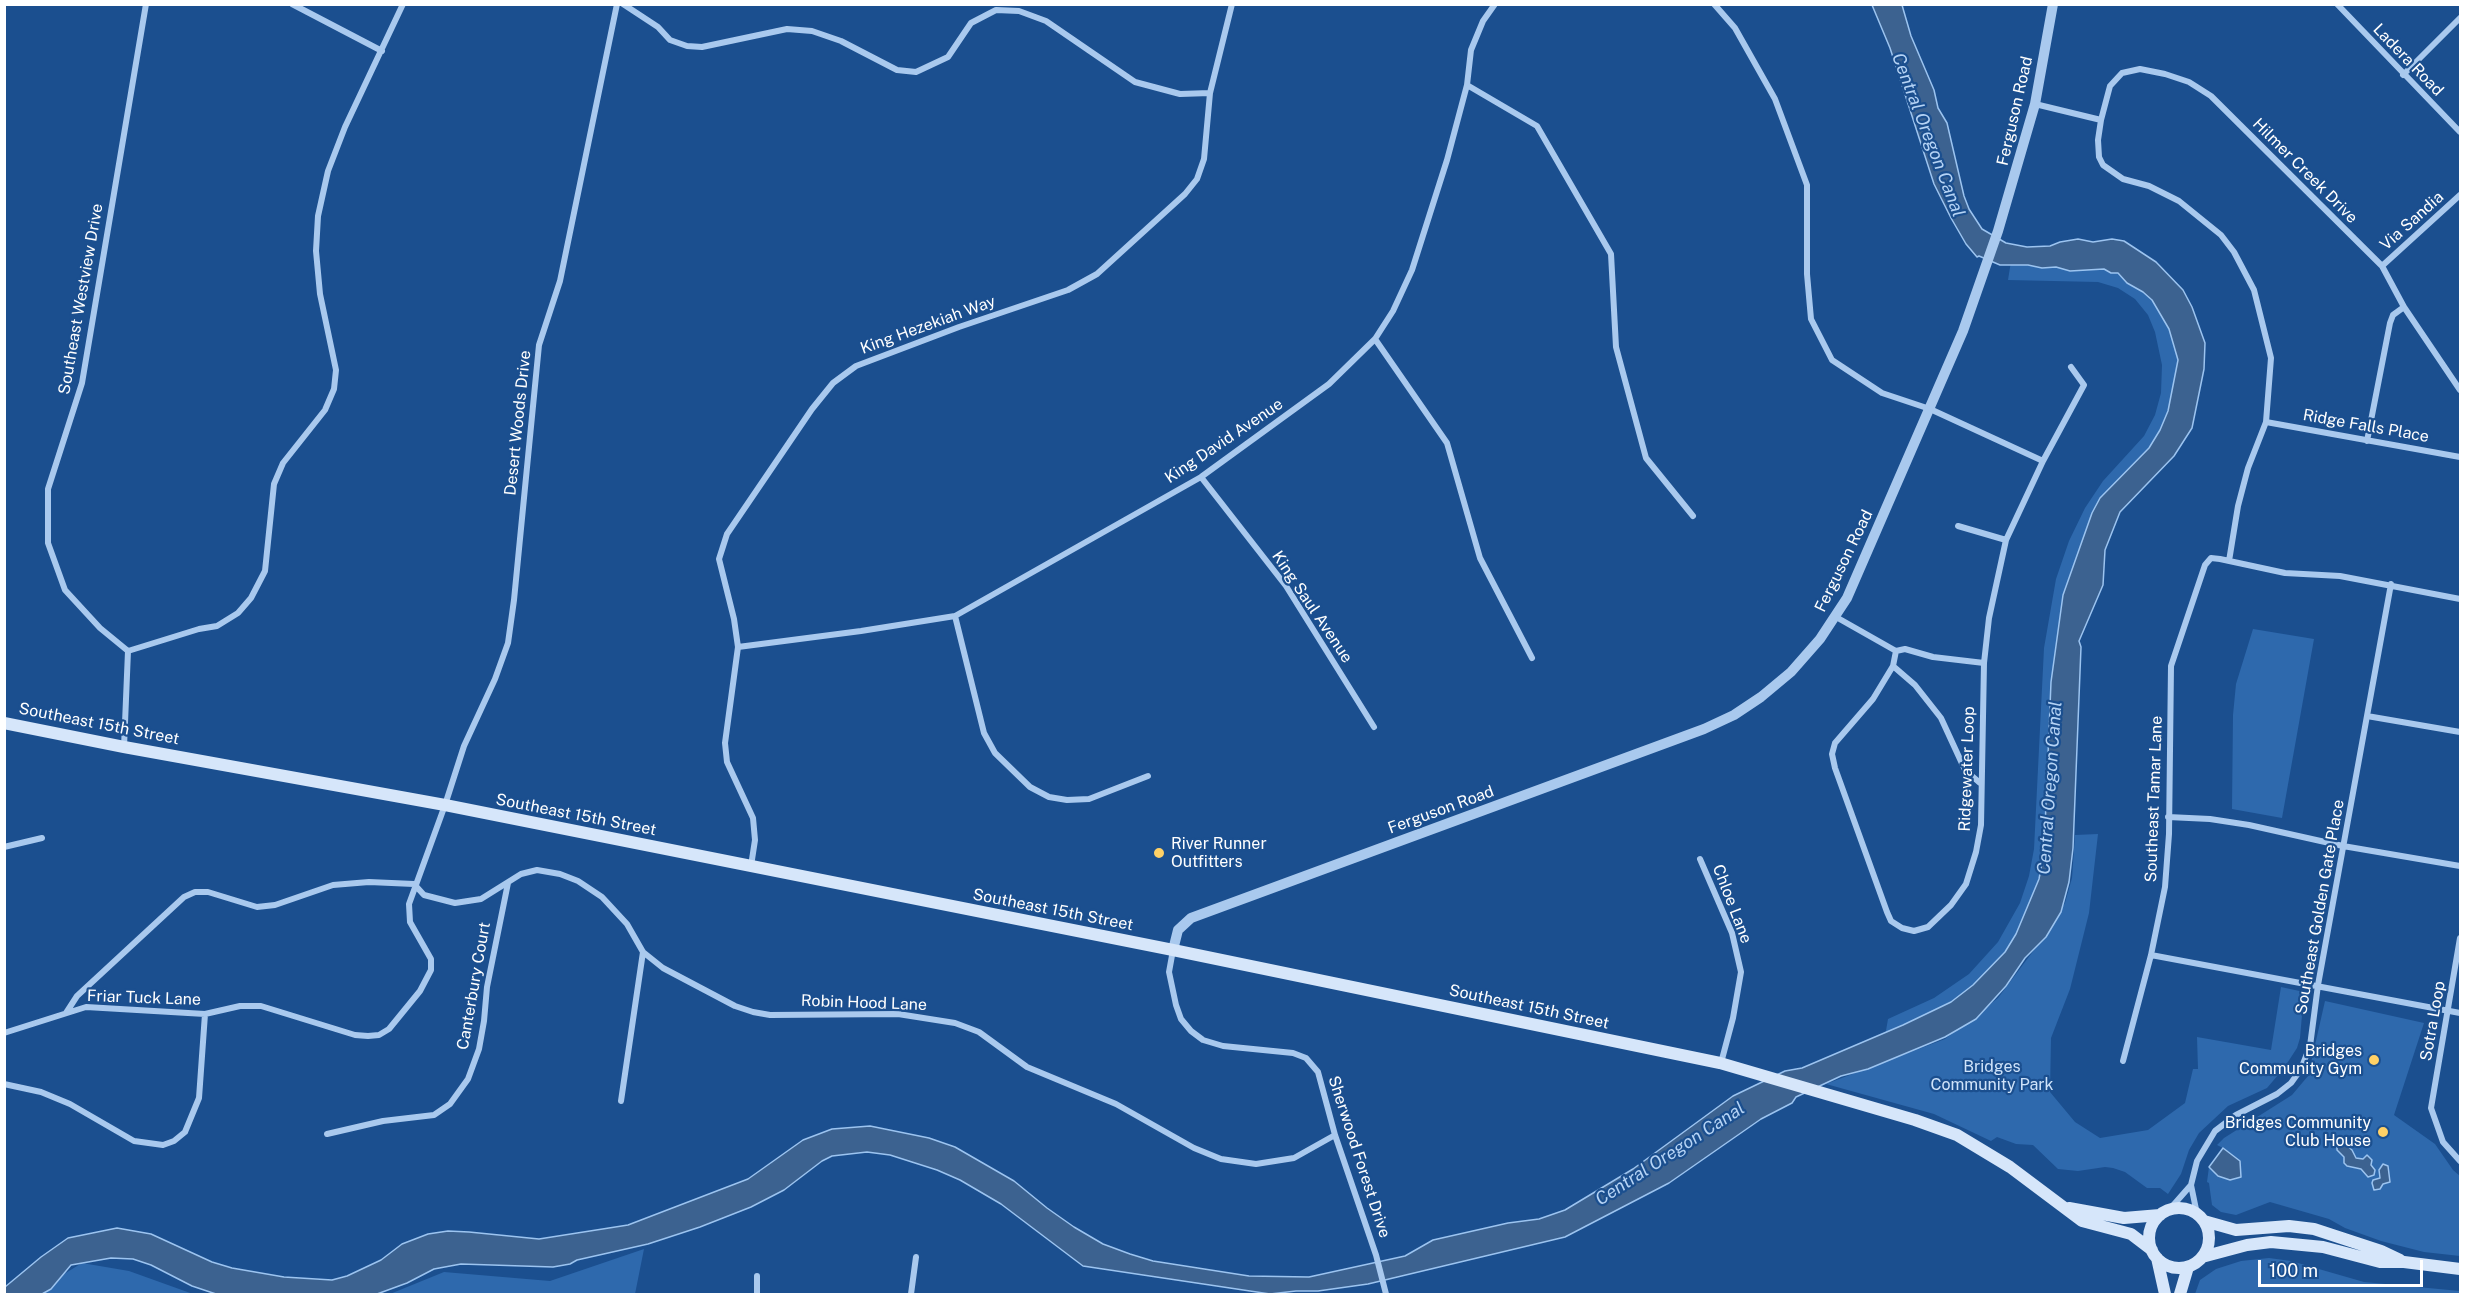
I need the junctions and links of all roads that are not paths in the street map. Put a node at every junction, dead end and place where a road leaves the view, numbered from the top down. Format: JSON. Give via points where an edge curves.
{"nodes":[{"id":1,"x":146,"y":4,"type":"edge"},
{"id":2,"x":292,"y":4,"type":"edge"},
{"id":3,"x":403,"y":4,"type":"edge"},
{"id":4,"x":617,"y":4,"type":"edge"},
{"id":5,"x":623,"y":4,"type":"edge"},
{"id":6,"x":1232,"y":4,"type":"edge"},
{"id":7,"x":1495,"y":4,"type":"edge"},
{"id":8,"x":1714,"y":4,"type":"edge"},
{"id":9,"x":2052,"y":4,"type":"edge"},
{"id":10,"x":2337,"y":4,"type":"edge"},
{"id":11,"x":2460,"y":18,"type":"edge"},
{"id":12,"x":382,"y":51,"type":"junction"},
{"id":13,"x":2403,"y":75,"type":"junction"},
{"id":14,"x":1467,"y":85,"type":"junction"},
{"id":15,"x":1210,"y":93,"type":"junction"},
{"id":16,"x":2036,"y":104,"type":"junction"},
{"id":17,"x":2101,"y":120,"type":"junction"},
{"id":18,"x":2460,"y":132,"type":"edge"},
{"id":19,"x":2460,"y":195,"type":"edge"},
{"id":20,"x":2382,"y":266,"type":"junction"},
{"id":21,"x":2404,"y":307,"type":"junction"},
{"id":22,"x":1375,"y":339,"type":"junction"},
{"id":23,"x":2071,"y":367,"type":"dead end"},
{"id":24,"x":2460,"y":390,"type":"edge"},
{"id":25,"x":1930,"y":409,"type":"junction"},
{"id":26,"x":2266,"y":423,"type":"junction"},
{"id":27,"x":2367,"y":441,"type":"junction"},
{"id":28,"x":2460,"y":457,"type":"edge"},
{"id":29,"x":2043,"y":461,"type":"junction"},
{"id":30,"x":1201,"y":477,"type":"junction"},
{"id":31,"x":1693,"y":516,"type":"dead end"},
{"id":32,"x":1958,"y":526,"type":"dead end"},
{"id":33,"x":2006,"y":540,"type":"junction"},
{"id":34,"x":2229,"y":561,"type":"junction"},
{"id":35,"x":2391,"y":584,"type":"junction"},
{"id":36,"x":2460,"y":599,"type":"edge"},
{"id":37,"x":956,"y":616,"type":"junction"},
{"id":38,"x":1836,"y":617,"type":"junction"},
{"id":39,"x":738,"y":647,"type":"junction"},
{"id":40,"x":128,"y":651,"type":"junction"},
{"id":41,"x":1896,"y":651,"type":"junction"},
{"id":42,"x":1532,"y":658,"type":"dead end"},
{"id":43,"x":1984,"y":663,"type":"junction"},
{"id":44,"x":1893,"y":666,"type":"junction"},
{"id":45,"x":2367,"y":716,"type":"junction"},
{"id":46,"x":4,"y":723,"type":"edge"},
{"id":47,"x":1374,"y":727,"type":"dead end"},
{"id":48,"x":2460,"y":732,"type":"edge"},
{"id":49,"x":124,"y":747,"type":"junction"},
{"id":50,"x":1148,"y":776,"type":"dead end"},
{"id":51,"x":1980,"y":783,"type":"junction"},
{"id":52,"x":446,"y":805,"type":"junction"},
{"id":53,"x":2168,"y":817,"type":"junction"},
{"id":54,"x":42,"y":838,"type":"dead end"},
{"id":55,"x":2343,"y":846,"type":"junction"},
{"id":56,"x":4,"y":847,"type":"edge"},
{"id":57,"x":1700,"y":859,"type":"dead end"},
{"id":58,"x":750,"y":866,"type":"junction"},
{"id":59,"x":2460,"y":866,"type":"edge"},
{"id":60,"x":508,"y":883,"type":"junction"},
{"id":61,"x":414,"y":884,"type":"junction"},
{"id":62,"x":2460,"y":938,"type":"edge"},
{"id":63,"x":1173,"y":950,"type":"junction"},
{"id":64,"x":643,"y":951,"type":"junction"},
{"id":65,"x":2151,"y":955,"type":"junction"},
{"id":66,"x":2318,"y":985,"type":"junction"},
{"id":67,"x":2449,"y":1009,"type":"junction"},
{"id":68,"x":65,"y":1013,"type":"junction"},
{"id":69,"x":2460,"y":1013,"type":"edge"},
{"id":70,"x":205,"y":1014,"type":"junction"},
{"id":71,"x":4,"y":1033,"type":"edge"},
{"id":72,"x":2123,"y":1061,"type":"dead end"},
{"id":73,"x":1720,"y":1063,"type":"junction"},
{"id":74,"x":4,"y":1084,"type":"edge"},
{"id":75,"x":621,"y":1101,"type":"dead end"},
{"id":76,"x":327,"y":1134,"type":"dead end"},
{"id":77,"x":1335,"y":1135,"type":"junction"},
{"id":78,"x":2460,"y":1161,"type":"edge"},
{"id":79,"x":2191,"y":1185,"type":"junction"},
{"id":80,"x":2068,"y":1208,"type":"junction"},
{"id":81,"x":2164,"y":1213,"type":"junction"},
{"id":82,"x":2200,"y":1218,"type":"junction"},
{"id":83,"x":2154,"y":1254,"type":"junction"},
{"id":84,"x":916,"y":1257,"type":"dead end"},
{"id":85,"x":2202,"y":1257,"type":"junction"},
{"id":86,"x":2404,"y":1262,"type":"junction"},
{"id":87,"x":2188,"y":1267,"type":"junction"},
{"id":88,"x":2460,"y":1269,"type":"edge"},
{"id":89,"x":757,"y":1276,"type":"dead end"},
{"id":90,"x":758,"y":1294,"type":"edge"},
{"id":91,"x":912,"y":1294,"type":"edge"},
{"id":92,"x":1386,"y":1294,"type":"edge"},
{"id":93,"x":2165,"y":1294,"type":"edge"},
{"id":94,"x":2181,"y":1294,"type":"edge"}],
"edges":[{"from":1,"to":40,"type":"street","name":"Southeast Westview Drive","via":[[82,383],[48,489],[48,543],[65,590]]},
{"from":2,"to":12,"type":"street"},
{"from":3,"to":12,"type":"street"},
{"from":4,"to":52,"type":"street","name":"Desert Woods Drive","via":[[560,281],[539,345],[508,643],[464,746]]},
{"from":5,"to":15,"type":"street","via":[[658,27],[670,40],[687,46],[702,47],[787,29],[812,31],[841,41],[897,70],[916,72],[948,57],[971,23],[996,10],[1019,11],[1046,21],[1135,82],[1180,94]]},
{"from":6,"to":15,"type":"street","name":"King Hezekiah Way"},
{"from":7,"to":14,"type":"street","name":"King David Avenue","via":[[1471,50]]},
{"from":8,"to":25,"type":"street","via":[[1735,28],[1775,99],[1807,185],[1811,319],[1832,360],[1882,393]]},
{"from":9,"to":16,"type":"street","name":"Ferguson Road"},
{"from":10,"to":13,"type":"street","name":"Ladera Road"},
{"from":11,"to":13,"type":"street"},
{"from":12,"to":40,"type":"street","via":[[345,127],[328,171],[318,216],[316,251],[320,294],[336,370],[334,389],[325,410],[284,463],[274,484],[265,571],[238,614],[217,626]]},
{"from":13,"to":18,"type":"street","name":"Ladera Road"},
{"from":14,"to":22,"type":"street","name":"King David Avenue","via":[[1412,270]]},
{"from":14,"to":31,"type":"street","via":[[1537,126],[1611,254],[1616,347],[1646,458]]},
{"from":15,"to":39,"type":"street","name":"King Hezekiah Way","via":[[1204,159],[1197,179],[1096,274],[1068,290],[856,366],[833,383],[800,426],[721,548],[719,559]]},
{"from":16,"to":17,"type":"street"},
{"from":16,"to":25,"type":"street","name":"Ferguson Road","via":[[1963,332]]},
{"from":17,"to":20,"type":"street","name":"Hilmer Creek Drive","via":[[2110,86],[2122,73],[2145,69],[2189,82],[2211,96]]},
{"from":17,"to":26,"type":"street","name":"Hilmer Creek Drive","via":[[2099,157],[2109,171],[2179,201],[2221,235],[2234,252],[2254,290],[2271,358]]},
{"from":19,"to":20,"type":"street","name":"Via Sandia"},
{"from":20,"to":21,"type":"street","name":"Hilmer Creek Drive"},
{"from":21,"to":24,"type":"street","name":"Hilmer Creek Drive"},
{"from":21,"to":27,"type":"street","via":[[2390,322]]},
{"from":22,"to":30,"type":"street","name":"King David Avenue","via":[[1329,384]]},
{"from":22,"to":42,"type":"street","via":[[1447,443],[1480,558]]},
{"from":23,"to":29,"type":"street","name":"Ridgewater Loop","via":[[2084,385]]},
{"from":25,"to":29,"type":"street"},
{"from":25,"to":38,"type":"street","name":"Ferguson Road"},
{"from":26,"to":27,"type":"street","name":"Ridge Falls Place"},
{"from":26,"to":34,"type":"street","name":"Hilmer Creek Drive","via":[[2248,468]]},
{"from":27,"to":28,"type":"street","name":"Ridge Falls Place"},
{"from":29,"to":33,"type":"street","name":"Ridgewater Loop"},
{"from":30,"to":37,"type":"street","name":"King David Avenue"},
{"from":30,"to":47,"type":"street","name":"King Saul Avenue","via":[[1286,586]]},
{"from":32,"to":33,"type":"street"},
{"from":33,"to":43,"type":"street","name":"Ridgewater Loop","via":[[1989,618]]},
{"from":34,"to":35,"type":"street","via":[[2285,573]]},
{"from":34,"to":53,"type":"street","name":"Southeast Tamar Lane","via":[[2211,558],[2205,565],[2171,666]]},
{"from":35,"to":36,"type":"street"},
{"from":35,"to":45,"type":"street","name":"Southeast Golden Gate Place"},
{"from":37,"to":39,"type":"street","name":"King David Avenue"},
{"from":37,"to":50,"type":"street","via":[[984,733],[995,753],[1030,787],[1049,797],[1089,799]]},
{"from":38,"to":41,"type":"street"},
{"from":38,"to":63,"type":"street","name":"Ferguson Road","via":[[1791,672],[1734,715],[1664,745],[1191,918],[1178,930]]},
{"from":39,"to":58,"type":"street","name":"King Hezekiah Way","via":[[725,743],[727,762],[753,818],[755,840]]},
{"from":40,"to":49,"type":"street"},
{"from":41,"to":43,"type":"street","via":[[1905,649]]},
{"from":41,"to":44,"type":"street","name":"Ridgewater Loop"},
{"from":43,"to":51,"type":"street","name":"Ridgewater Loop"},
{"from":44,"to":51,"type":"street","via":[[1916,685],[1941,718],[1965,770]]},
{"from":44,"to":51,"type":"street","name":"Ridgewater Loop","via":[[1873,699],[1835,743],[1832,754],[1891,921],[1902,928],[1928,927],[1966,884],[1981,825]]},
{"from":45,"to":48,"type":"street"},
{"from":45,"to":55,"type":"street","name":"Southeast Golden Gate Place"},
{"from":46,"to":49,"type":"main road","name":"Southeast 15th Street"},
{"from":49,"to":52,"type":"main road","name":"Southeast 15th Street"},
{"from":52,"to":58,"type":"main road","name":"Southeast 15th Street"},
{"from":52,"to":61,"type":"street","name":"Friar Tuck Lane"},
{"from":53,"to":55,"type":"street","via":[[2249,825]]},
{"from":53,"to":65,"type":"street","name":"Southeast Tamar Lane","via":[[2165,887]]},
{"from":54,"to":56,"type":"street"},
{"from":55,"to":59,"type":"street"},
{"from":55,"to":66,"type":"street","name":"Southeast Golden Gate Place"},
{"from":57,"to":73,"type":"street","name":"Chloe Lane","via":[[1732,933],[1741,972]]},
{"from":58,"to":63,"type":"main road","name":"Southeast 15th Street"},
{"from":60,"to":61,"type":"street","name":"Robin Hood Lane","via":[[481,899],[455,903],[424,895]]},
{"from":60,"to":64,"type":"street","name":"Robin Hood Lane","via":[[537,870],[578,881],[602,897],[627,924]]},
{"from":60,"to":76,"type":"street","name":"Canterbury Court","via":[[478,1049],[468,1079],[450,1104],[434,1115],[383,1121]]},
{"from":61,"to":68,"type":"street","via":[[333,885],[275,905],[257,907],[208,892],[195,892],[183,897],[78,996]]},
{"from":61,"to":70,"type":"street","name":"Friar Tuck Lane","via":[[410,922],[431,959],[431,970],[420,991],[389,1029],[379,1035],[355,1035],[261,1006]]},
{"from":62,"to":67,"type":"street","name":"Sotra Loop"},
{"from":63,"to":73,"type":"main road","name":"Southeast 15th Street"},
{"from":63,"to":77,"type":"street","name":"Sherwood Forest Drive","via":[[1169,972],[1176,1005],[1191,1031],[1203,1040],[1223,1046],[1280,1050],[1306,1058],[1318,1072]]},
{"from":64,"to":75,"type":"street"},
{"from":64,"to":77,"type":"street","name":"Robin Hood Lane","via":[[663,968],[753,1012],[898,1014],[955,1023],[979,1032],[1027,1067],[1116,1104],[1221,1159],[1256,1164],[1294,1158]]},
{"from":65,"to":66,"type":"street"},
{"from":65,"to":72,"type":"street","name":"Southeast Tamar Lane"},
{"from":66,"to":67,"type":"street"},
{"from":66,"to":79,"type":"street","name":"Southeast Golden Gate Place","via":[[2310,1046],[2301,1069],[2277,1094],[2215,1131],[2203,1149]]},
{"from":67,"to":69,"type":"street"},
{"from":67,"to":78,"type":"street","name":"Sotra Loop","via":[[2431,1108],[2443,1142]]},
{"from":68,"to":70,"type":"street","name":"Friar Tuck Lane","via":[[86,1007]]},
{"from":68,"to":71,"type":"street","name":"Friar Tuck Lane"},
{"from":70,"to":74,"type":"street","via":[[199,1098],[185,1132],[163,1145],[134,1141],[70,1104],[41,1092]]},
{"from":73,"to":80,"type":"main road","name":"Southeast 15th Street","via":[[1957,1135],[1994,1155]]},
{"from":77,"to":92,"type":"street","name":"Sherwood Forest Drive"},
{"from":79,"to":81,"type":"street","name":"Southeast Golden Gate Place"},
{"from":79,"to":82,"type":"street"},
{"from":80,"to":81,"type":"main road","name":"Southeast 15th Street","via":[[2124,1218]]},
{"from":80,"to":83,"type":"main road","name":"Southeast 15th Street","via":[[2082,1221],[2131,1234]]},
{"from":81,"to":82,"type":"main road","via":[[2178,1208]]},
{"from":81,"to":83,"type":"main road","via":[[2150,1231]]},
{"from":82,"to":85,"type":"main road","via":[[2209,1239]]},
{"from":82,"to":86,"type":"main road","via":[[2236,1230],[2289,1226],[2314,1229]]},
{"from":83,"to":87,"type":"main road","via":[[2171,1267]]},
{"from":83,"to":93,"type":"main road"},
{"from":84,"to":91,"type":"street"},
{"from":85,"to":86,"type":"main road","via":[[2271,1242],[2323,1247],[2380,1262]]},
{"from":85,"to":87,"type":"main road"},
{"from":86,"to":88,"type":"main road"},
{"from":87,"to":94,"type":"main road"},
{"from":89,"to":90,"type":"street"}]}
